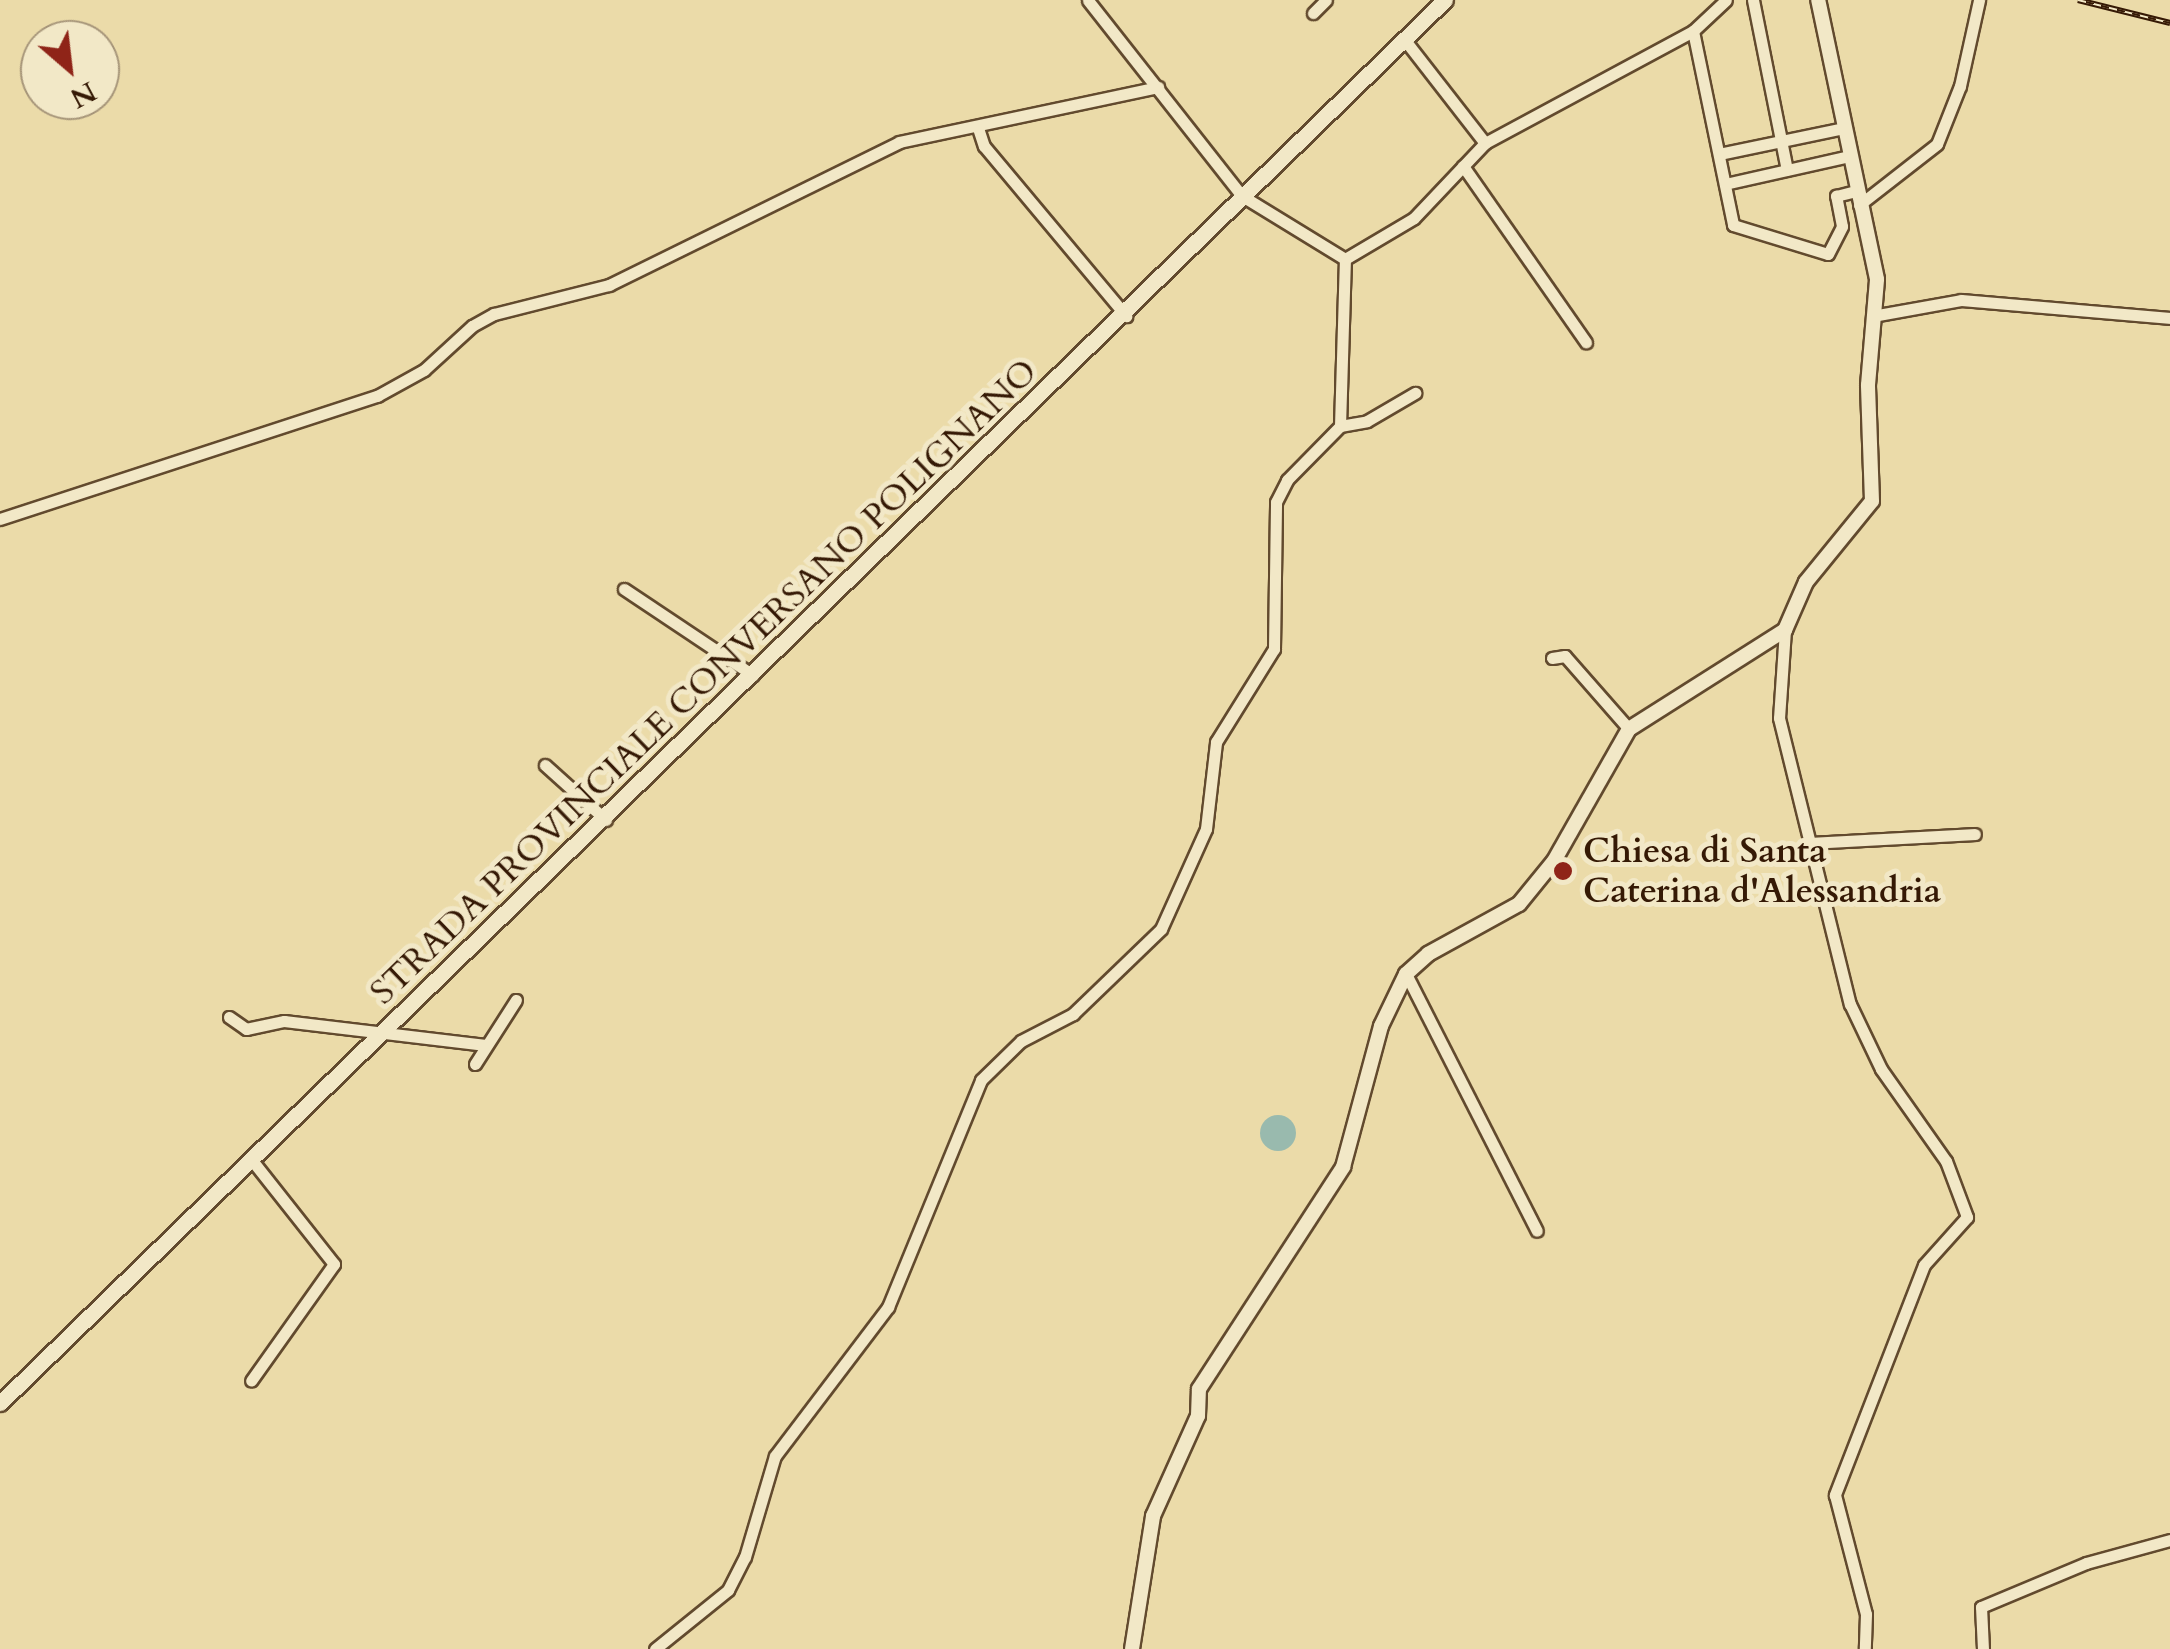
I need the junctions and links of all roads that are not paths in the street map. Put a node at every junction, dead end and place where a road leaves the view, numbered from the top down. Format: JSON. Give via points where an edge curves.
{"nodes":[{"id":1,"x":1088,"y":0,"type":"edge"},
{"id":2,"x":1326,"y":0,"type":"edge"},
{"id":3,"x":1445,"y":0,"type":"edge"},
{"id":4,"x":1726,"y":0,"type":"edge"},
{"id":5,"x":1753,"y":0,"type":"edge"},
{"id":6,"x":1818,"y":0,"type":"edge"},
{"id":7,"x":1979,"y":0,"type":"edge"},
{"id":8,"x":1314,"y":12,"type":"dead end"},
{"id":9,"x":1693,"y":31,"type":"junction"},
{"id":10,"x":1404,"y":40,"type":"junction"},
{"id":11,"x":1158,"y":87,"type":"junction"},
{"id":12,"x":978,"y":128,"type":"junction"},
{"id":13,"x":1843,"y":128,"type":"junction"},
{"id":14,"x":1781,"y":141,"type":"junction"},
{"id":15,"x":1485,"y":143,"type":"junction"},
{"id":16,"x":1718,"y":154,"type":"junction"},
{"id":17,"x":1849,"y":156,"type":"junction"},
{"id":18,"x":1463,"y":166,"type":"junction"},
{"id":19,"x":1786,"y":170,"type":"junction"},
{"id":20,"x":1725,"y":184,"type":"junction"},
{"id":21,"x":1242,"y":196,"type":"junction"},
{"id":22,"x":1858,"y":198,"type":"junction"},
{"id":23,"x":1346,"y":259,"type":"junction"},
{"id":24,"x":1878,"y":314,"type":"junction"},
{"id":25,"x":1126,"y":316,"type":"junction"},
{"id":26,"x":2170,"y":318,"type":"edge"},
{"id":27,"x":1586,"y":342,"type":"dead end"},
{"id":28,"x":1415,"y":393,"type":"dead end"},
{"id":29,"x":1340,"y":426,"type":"junction"},
{"id":30,"x":0,"y":519,"type":"edge"},
{"id":31,"x":624,"y":590,"type":"dead end"},
{"id":32,"x":1785,"y":630,"type":"junction"},
{"id":33,"x":1552,"y":658,"type":"dead end"},
{"id":34,"x":754,"y":675,"type":"junction"},
{"id":35,"x":1629,"y":729,"type":"junction"},
{"id":36,"x":546,"y":765,"type":"dead end"},
{"id":37,"x":606,"y":820,"type":"junction"},
{"id":38,"x":1975,"y":834,"type":"dead end"},
{"id":39,"x":1810,"y":843,"type":"junction"},
{"id":40,"x":1406,"y":974,"type":"junction"},
{"id":41,"x":516,"y":1000,"type":"dead end"},
{"id":42,"x":229,"y":1017,"type":"dead end"},
{"id":43,"x":382,"y":1033,"type":"junction"},
{"id":44,"x":486,"y":1045,"type":"junction"},
{"id":45,"x":475,"y":1064,"type":"dead end"},
{"id":46,"x":251,"y":1160,"type":"junction"},
{"id":47,"x":1537,"y":1232,"type":"dead end"},
{"id":48,"x":252,"y":1381,"type":"dead end"},
{"id":49,"x":0,"y":1403,"type":"edge"},
{"id":50,"x":2170,"y":1540,"type":"edge"},
{"id":51,"x":655,"y":1649,"type":"edge"},
{"id":52,"x":1132,"y":1649,"type":"edge"},
{"id":53,"x":1865,"y":1649,"type":"edge"},
{"id":54,"x":1983,"y":1649,"type":"edge"}],
"edges":[{"from":1,"to":11,"type":"street"},
{"from":2,"to":8,"type":"street"},
{"from":3,"to":10,"type":"main road","name":"STRADA PROVINCIALE CONVERSANO POLIGNANO"},
{"from":4,"to":9,"type":"street"},
{"from":5,"to":14,"type":"street"},
{"from":6,"to":13,"type":"street"},
{"from":7,"to":22,"type":"street","via":[[1960,86],[1937,144]]},
{"from":9,"to":15,"type":"street"},
{"from":9,"to":16,"type":"street"},
{"from":10,"to":15,"type":"street"},
{"from":10,"to":21,"type":"main road","name":"STRADA PROVINCIALE CONVERSANO POLIGNANO"},
{"from":11,"to":12,"type":"street"},
{"from":11,"to":21,"type":"street"},
{"from":12,"to":25,"type":"street","via":[[984,146]]},
{"from":12,"to":30,"type":"street","via":[[899,142],[609,285],[494,314],[405,382],[365,400]]},
{"from":13,"to":14,"type":"street"},
{"from":13,"to":17,"type":"street"},
{"from":14,"to":16,"type":"street"},
{"from":14,"to":19,"type":"street"},
{"from":15,"to":18,"type":"street"},
{"from":16,"to":20,"type":"street"},
{"from":17,"to":19,"type":"street"},
{"from":17,"to":22,"type":"street"},
{"from":18,"to":23,"type":"street","via":[[1414,218]]},
{"from":18,"to":27,"type":"street"},
{"from":19,"to":20,"type":"street"},
{"from":20,"to":22,"type":"street","via":[[1733,226],[1821,254],[1842,226],[1836,196]]},
{"from":21,"to":23,"type":"street"},
{"from":21,"to":25,"type":"main road","name":"STRADA PROVINCIALE CONVERSANO POLIGNANO"},
{"from":22,"to":24,"type":"street"},
{"from":23,"to":29,"type":"street"},
{"from":24,"to":26,"type":"street","via":[[1961,300]]},
{"from":24,"to":32,"type":"street","via":[[1868,386],[1872,500],[1806,582]]},
{"from":25,"to":34,"type":"main road","name":"STRADA PROVINCIALE CONVERSANO POLIGNANO"},
{"from":28,"to":29,"type":"street","via":[[1368,421]]},
{"from":29,"to":51,"type":"street","via":[[1287,480],[1276,502],[1274,649],[1216,742],[1206,829],[1161,929],[1074,1014],[1020,1041],[981,1080],[888,1307],[775,1456],[745,1557],[728,1590]]},
{"from":31,"to":34,"type":"street"},
{"from":32,"to":35,"type":"street"},
{"from":32,"to":39,"type":"street","via":[[1779,718]]},
{"from":33,"to":35,"type":"street","via":[[1566,656]]},
{"from":34,"to":37,"type":"main road","name":"STRADA PROVINCIALE CONVERSANO POLIGNANO"},
{"from":35,"to":40,"type":"street","via":[[1528,894],[1503,918],[1441,946]]},
{"from":36,"to":37,"type":"street"},
{"from":37,"to":43,"type":"main road","name":"STRADA PROVINCIALE CONVERSANO POLIGNANO"},
{"from":38,"to":39,"type":"street"},
{"from":39,"to":53,"type":"street","via":[[1856,1021],[1946,1162],[1966,1217],[1924,1264],[1835,1495],[1866,1614]]},
{"from":40,"to":47,"type":"street"},
{"from":40,"to":52,"type":"street","via":[[1382,1026],[1343,1168],[1199,1390],[1198,1416],[1153,1516]]},
{"from":41,"to":44,"type":"street"},
{"from":42,"to":43,"type":"street","via":[[246,1029],[284,1020]]},
{"from":43,"to":44,"type":"street"},
{"from":43,"to":46,"type":"main road","name":"STRADA PROVINCIALE CONVERSANO POLIGNANO"},
{"from":44,"to":45,"type":"street"},
{"from":46,"to":48,"type":"street","via":[[334,1264]]},
{"from":46,"to":49,"type":"main road","name":"STRADA PROVINCIALE CONVERSANO POLIGNANO"},
{"from":50,"to":54,"type":"street","via":[[2086,1563],[1981,1607]]}]}
